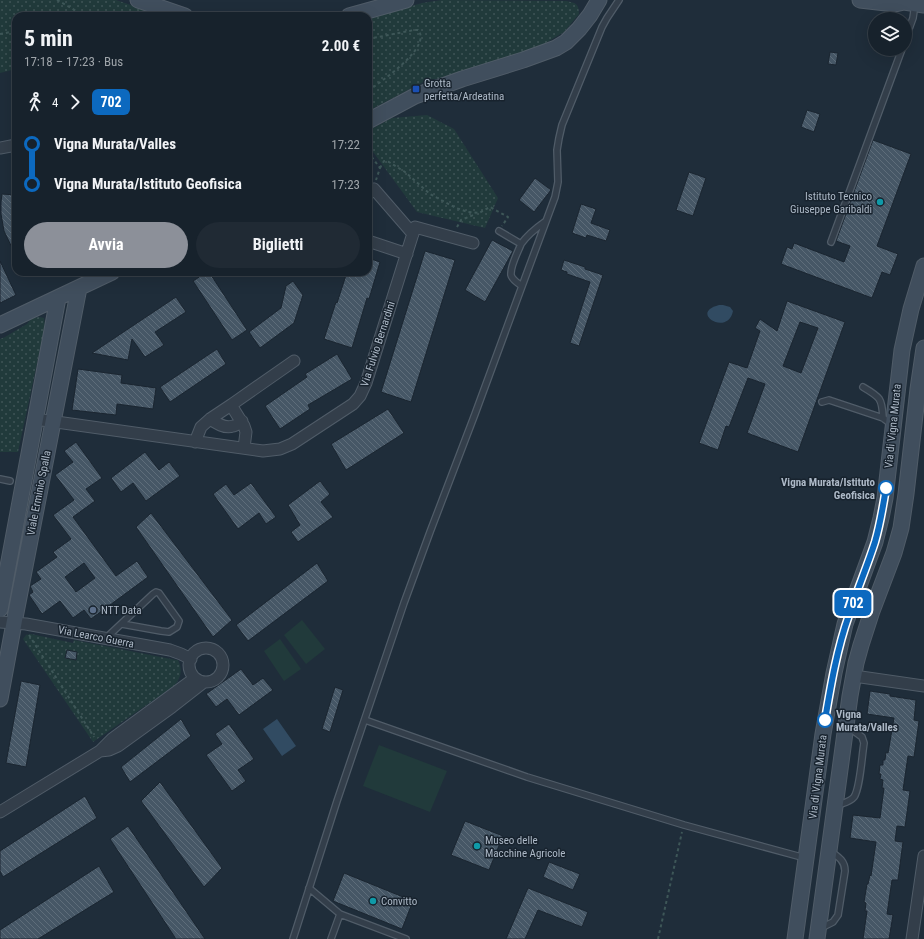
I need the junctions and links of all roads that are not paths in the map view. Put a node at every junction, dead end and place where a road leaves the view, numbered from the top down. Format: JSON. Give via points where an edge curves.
{"nodes":[{"id":1,"x":138,"y":0,"type":"edge"},
{"id":2,"x":406,"y":0,"type":"edge"},
{"id":3,"x":599,"y":0,"type":"edge"},
{"id":4,"x":618,"y":0,"type":"edge"},
{"id":5,"x":860,"y":0,"type":"edge"},
{"id":6,"x":911,"y":3,"type":"edge"},
{"id":7,"x":173,"y":12,"type":"edge"},
{"id":8,"x":363,"y":12,"type":"edge"},
{"id":9,"x":912,"y":21,"type":"edge"},
{"id":10,"x":899,"y":56,"type":"edge"},
{"id":11,"x":372,"y":119,"type":"edge"},
{"id":12,"x":12,"y":146,"type":"edge"},
{"id":13,"x":0,"y":148,"type":"edge"},
{"id":14,"x":372,"y":192,"type":"edge"},
{"id":15,"x":546,"y":220,"type":"junction"},
{"id":16,"x":499,"y":231,"type":"road end"},
{"id":17,"x":413,"y":234,"type":"junction"},
{"id":18,"x":372,"y":242,"type":"edge"},
{"id":19,"x":831,"y":242,"type":"dead end"},
{"id":20,"x":473,"y":243,"type":"dead end"},
{"id":21,"x":521,"y":244,"type":"junction"},
{"id":22,"x":407,"y":254,"type":"junction"},
{"id":23,"x":924,"y":266,"type":"edge"},
{"id":24,"x":104,"y":276,"type":"edge"},
{"id":25,"x":522,"y":286,"type":"junction"},
{"id":26,"x":79,"y":288,"type":"junction"},
{"id":27,"x":58,"y":298,"type":"junction"},
{"id":28,"x":0,"y":325,"type":"edge"},
{"id":29,"x":924,"y":348,"type":"edge"},
{"id":30,"x":294,"y":361,"type":"dead end"},
{"id":31,"x":863,"y":387,"type":"dead end"},
{"id":32,"x":822,"y":402,"type":"dead end"},
{"id":33,"x":231,"y":405,"type":"junction"},
{"id":34,"x":35,"y":419,"type":"junction"},
{"id":35,"x":210,"y":419,"type":"junction"},
{"id":36,"x":242,"y":421,"type":"junction"},
{"id":37,"x":53,"y":422,"type":"junction"},
{"id":38,"x":888,"y":422,"type":"junction"},
{"id":39,"x":914,"y":429,"type":"junction"},
{"id":40,"x":195,"y":442,"type":"junction"},
{"id":41,"x":244,"y":448,"type":"junction"},
{"id":42,"x":0,"y":479,"type":"edge"},
{"id":43,"x":10,"y":481,"type":"dead end"},
{"id":44,"x":0,"y":609,"type":"edge"},
{"id":45,"x":122,"y":624,"type":"junction"},
{"id":46,"x":13,"y":626,"type":"edge"},
{"id":47,"x":106,"y":638,"type":"junction"},
{"id":48,"x":191,"y":659,"type":"junction"},
{"id":49,"x":854,"y":676,"type":"junction"},
{"id":50,"x":200,"y":680,"type":"junction"},
{"id":51,"x":924,"y":686,"type":"edge"},
{"id":52,"x":0,"y":699,"type":"edge"},
{"id":53,"x":365,"y":720,"type":"junction"},
{"id":54,"x":846,"y":725,"type":"junction"},
{"id":55,"x":835,"y":806,"type":"junction"},
{"id":56,"x":0,"y":812,"type":"edge"},
{"id":57,"x":924,"y":856,"type":"edge"},
{"id":58,"x":807,"y":859,"type":"junction"},
{"id":59,"x":309,"y":888,"type":"junction"},
{"id":60,"x":340,"y":914,"type":"junction"},
{"id":61,"x":818,"y":934,"type":"edge"},
{"id":62,"x":293,"y":939,"type":"edge"},
{"id":63,"x":331,"y":939,"type":"edge"},
{"id":64,"x":406,"y":939,"type":"edge"},
{"id":65,"x":795,"y":939,"type":"edge"},
{"id":66,"x":912,"y":939,"type":"edge"}],
"edges":[{"from":1,"to":7,"type":"main road"},
{"from":2,"to":8,"type":"main road"},
{"from":3,"to":11,"type":"main road","via":[[579,29],[556,48],[415,96]]},
{"from":4,"to":15,"type":"lane","via":[[602,27],[560,131],[557,150],[558,188]]},
{"from":5,"to":6,"type":"main road"},
{"from":6,"to":9,"type":"lane"},
{"from":10,"to":19,"type":"lane"},
{"from":12,"to":13,"type":"street"},
{"from":14,"to":17,"type":"street"},
{"from":15,"to":21,"type":"lane"},
{"from":15,"to":25,"type":"lane"},
{"from":16,"to":21,"type":"lane"},
{"from":17,"to":20,"type":"street","via":[[415,227]]},
{"from":17,"to":22,"type":"street","name":"Via Fulvio Bernardini"},
{"from":18,"to":22,"type":"street"},
{"from":21,"to":25,"type":"lane","via":[[511,276]]},
{"from":22,"to":41,"type":"street","name":"Via Fulvio Bernardini","via":[[360,396],[353,404],[280,450]]},
{"from":23,"to":38,"type":"main road","name":"Via di Vigna Murata","via":[[912,305]]},
{"from":24,"to":26,"type":"main road"},
{"from":25,"to":53,"type":"lane","via":[[418,564]]},
{"from":26,"to":27,"type":"main road"},
{"from":26,"to":37,"type":"main road","name":"Viale Erminio Spalla"},
{"from":27,"to":28,"type":"main road"},
{"from":27,"to":34,"type":"main road","name":"Viale Erminio Spalla"},
{"from":29,"to":39,"type":"main road","name":"Via di Vigna Murata"},
{"from":30,"to":33,"type":"street"},
{"from":31,"to":38,"type":"lane","via":[[880,399]]},
{"from":32,"to":38,"type":"lane","via":[[829,400]]},
{"from":33,"to":35,"type":"street"},
{"from":33,"to":36,"type":"street"},
{"from":34,"to":37,"type":"street","name":"Via Fulvio Bernardini"},
{"from":34,"to":44,"type":"main road","name":"Viale Erminio Spalla"},
{"from":35,"to":36,"type":"street","via":[[228,427]]},
{"from":35,"to":40,"type":"street","via":[[201,427]]},
{"from":36,"to":41,"type":"street","via":[[246,432]]},
{"from":37,"to":40,"type":"street","name":"Via Fulvio Bernardini"},
{"from":37,"to":46,"type":"main road","name":"Viale Erminio Spalla"},
{"from":38,"to":39,"type":"street"},
{"from":38,"to":58,"type":"main road","name":"Via di Vigna Murata","via":[[885,498],[869,559],[846,624],[833,677]]},
{"from":39,"to":49,"type":"main road","name":"Via di Vigna Murata","via":[[899,535],[866,629]]},
{"from":40,"to":41,"type":"street","name":"Via Fulvio Bernardini"},
{"from":42,"to":43,"type":"lane"},
{"from":45,"to":45,"type":"lane","via":[[156,592],[179,621],[177,627],[169,632]]},
{"from":45,"to":47,"type":"lane"},
{"from":46,"to":47,"type":"street","name":"Via Learco Guerra","via":[[26,624]]},
{"from":46,"to":52,"type":"main road","name":"Viale Erminio Spalla"},
{"from":47,"to":48,"type":"street","name":"Via Learco Guerra","via":[[176,652]]},
{"from":48,"to":50,"type":"street","via":[[189,665],[192,675]]},
{"from":48,"to":50,"type":"street","via":[[196,652],[207,649],[220,656],[223,667],[218,677],[209,682]]},
{"from":49,"to":51,"type":"street"},
{"from":49,"to":54,"type":"main road","name":"Via di Vigna Murata"},
{"from":50,"to":56,"type":"street","via":[[173,701],[112,739],[100,751]]},
{"from":53,"to":58,"type":"lane","via":[[527,777]]},
{"from":53,"to":59,"type":"lane"},
{"from":54,"to":55,"type":"main road","name":"Via di Vigna Murata"},
{"from":54,"to":55,"type":"lane","via":[[862,737],[864,744],[857,793],[847,802]]},
{"from":55,"to":61,"type":"main road","name":"Via di Vigna Murata"},
{"from":57,"to":66,"type":"street"},
{"from":58,"to":65,"type":"main road","name":"Via di Vigna Murata"},
{"from":59,"to":60,"type":"lane"},
{"from":59,"to":62,"type":"lane"},
{"from":60,"to":63,"type":"lane"},
{"from":60,"to":64,"type":"lane"}]}
